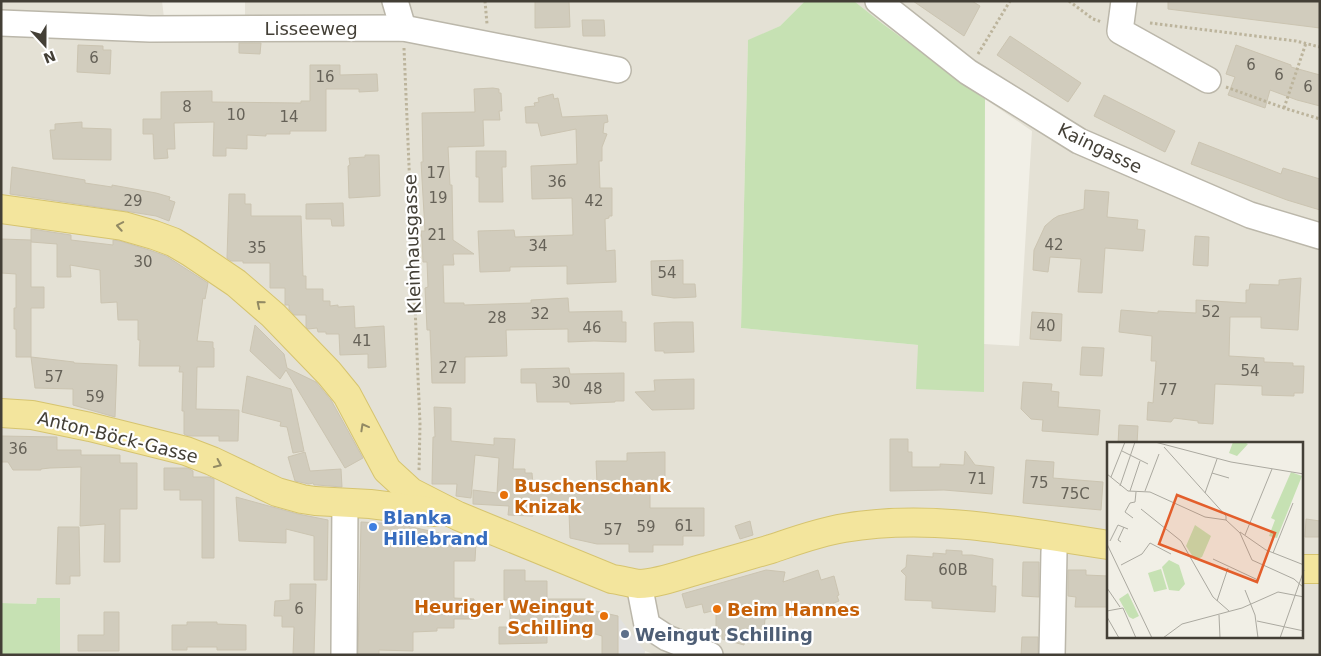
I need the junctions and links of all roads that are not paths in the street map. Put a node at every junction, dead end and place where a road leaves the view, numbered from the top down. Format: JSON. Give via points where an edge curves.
{"nodes":[{"id":1,"x":395,"y":1,"type":"edge"},
{"id":2,"x":878,"y":1,"type":"edge"},
{"id":3,"x":1122,"y":17,"type":"edge"},
{"id":4,"x":1,"y":23,"type":"edge"},
{"id":5,"x":403,"y":28,"type":"junction"},
{"id":6,"x":618,"y":70,"type":"dead end"},
{"id":7,"x":1208,"y":80,"type":"road end"},
{"id":8,"x":1,"y":209,"type":"edge"},
{"id":9,"x":1320,"y":236,"type":"edge"},
{"id":10,"x":1,"y":413,"type":"edge"},
{"id":11,"x":387,"y":470,"type":"junction"},
{"id":12,"x":358,"y":503,"type":"junction"},
{"id":13,"x":458,"y":516,"type":"junction"},
{"id":14,"x":1056,"y":537,"type":"junction"},
{"id":15,"x":1107,"y":544,"type":"edge"},
{"id":16,"x":1304,"y":569,"type":"edge"},
{"id":17,"x":1320,"y":570,"type":"edge"},
{"id":18,"x":639,"y":584,"type":"junction"},
{"id":19,"x":344,"y":655,"type":"edge"},
{"id":20,"x":710,"y":655,"type":"edge"},
{"id":21,"x":1052,"y":655,"type":"edge"}],
"edges":[{"from":1,"to":5,"type":"street"},
{"from":2,"to":9,"type":"street","name":"Kaingasse","via":[[968,72],[1079,141],[1250,215]]},
{"from":3,"to":7,"type":"street"},
{"from":4,"to":5,"type":"street","name":"Lisseeweg","via":[[150,29]]},
{"from":5,"to":6,"type":"street","name":"Lisseeweg"},
{"from":11,"to":8,"type":"main road","one_way":true,"via":[[346,395],[330,373],[273,315],[213,267],[173,242],[140,230]]},
{"from":10,"to":12,"type":"main road","name":"Anton-Böck-Gasse","one_way":true,"via":[[80,424],[186,451],[288,496]]},
{"from":11,"to":12,"type":"main road","via":[[382,489]]},
{"from":11,"to":13,"type":"main road","via":[[411,492]]},
{"from":12,"to":13,"type":"main road","name":"Anton-Böck-Gasse"},
{"from":12,"to":19,"type":"street"},
{"from":13,"to":18,"type":"main road","via":[[612,579]]},
{"from":14,"to":15,"type":"main road"},
{"from":14,"to":18,"type":"main road","via":[[958,524],[867,524],[809,536],[666,580]]},
{"from":14,"to":21,"type":"street"},
{"from":16,"to":17,"type":"main road"},
{"from":18,"to":20,"type":"street","via":[[647,625],[667,638]]}]}
